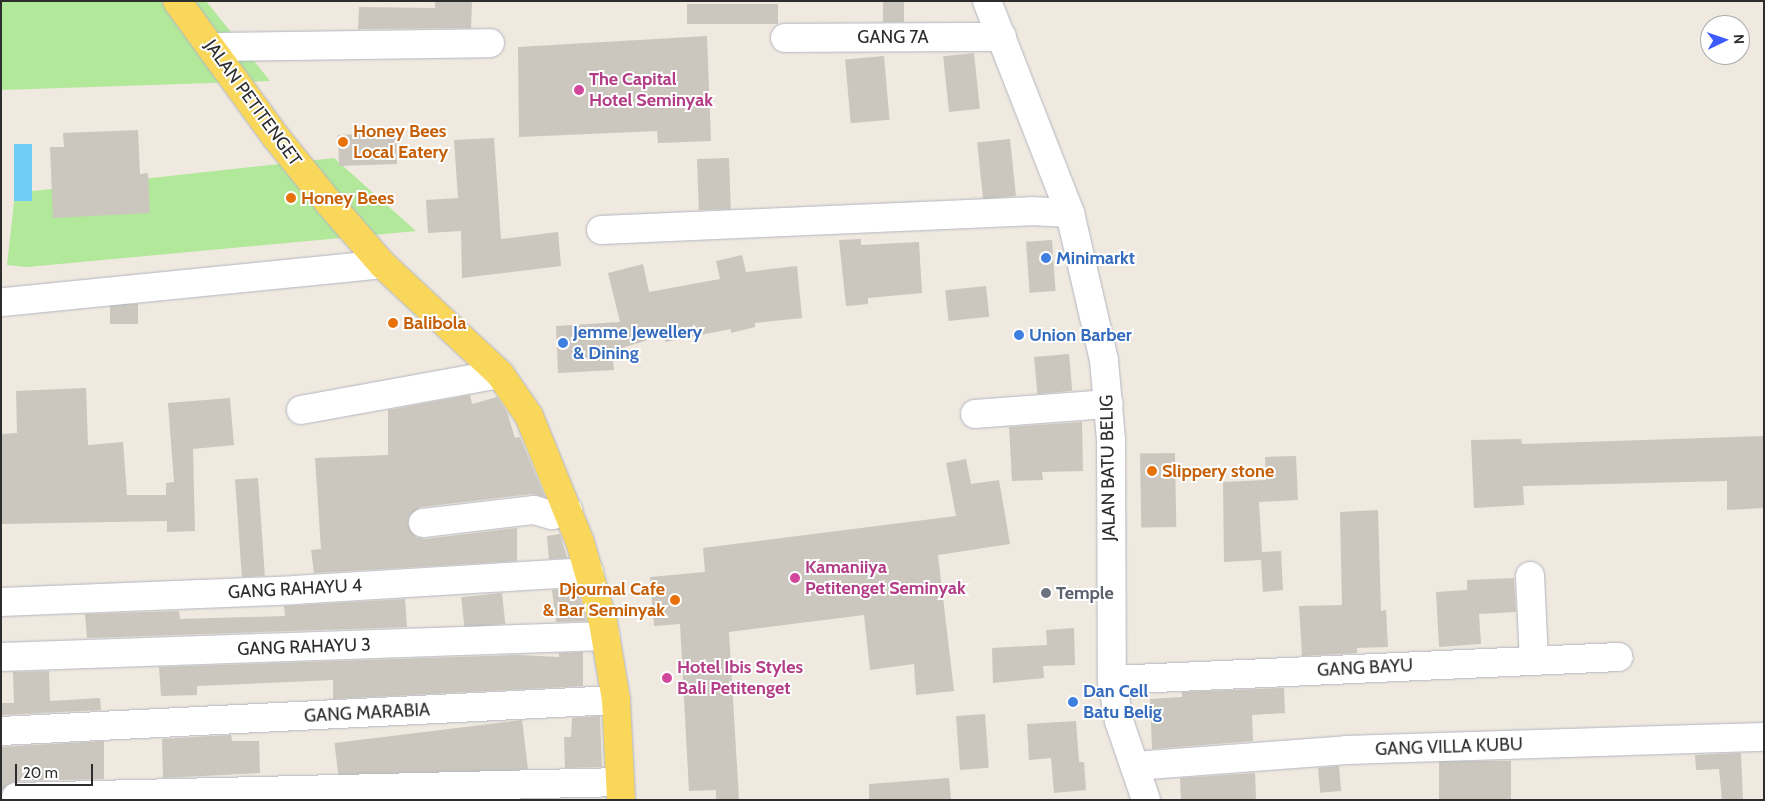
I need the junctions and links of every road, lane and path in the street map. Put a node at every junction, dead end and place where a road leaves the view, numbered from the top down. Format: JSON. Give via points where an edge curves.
{"nodes":[{"id":1,"x":178,"y":1,"type":"edge"},
{"id":2,"x":987,"y":1,"type":"edge"},
{"id":3,"x":1002,"y":37,"type":"junction"},
{"id":4,"x":785,"y":38,"type":"dead end"},
{"id":5,"x":490,"y":43,"type":"dead end"},
{"id":6,"x":212,"y":47,"type":"junction"},
{"id":7,"x":1070,"y":213,"type":"junction"},
{"id":8,"x":601,"y":230,"type":"dead end"},
{"id":9,"x":382,"y":264,"type":"junction"},
{"id":10,"x":4,"y":302,"type":"dead end"},
{"id":11,"x":500,"y":374,"type":"junction"},
{"id":12,"x":1109,"y":404,"type":"junction"},
{"id":13,"x":301,"y":410,"type":"dead end"},
{"id":14,"x":975,"y":414,"type":"dead end"},
{"id":15,"x":568,"y":510,"type":"junction"},
{"id":16,"x":423,"y":523,"type":"dead end"},
{"id":17,"x":589,"y":572,"type":"junction"},
{"id":18,"x":1530,"y":576,"type":"dead end"},
{"id":19,"x":1,"y":602,"type":"edge"},
{"id":20,"x":606,"y":636,"type":"junction"},
{"id":21,"x":1,"y":657,"type":"edge"},
{"id":22,"x":1618,"y":657,"type":"dead end"},
{"id":23,"x":1534,"y":661,"type":"junction"},
{"id":24,"x":1112,"y":680,"type":"junction"},
{"id":25,"x":616,"y":700,"type":"junction"},
{"id":26,"x":1,"y":731,"type":"edge"},
{"id":27,"x":1764,"y":737,"type":"edge"},
{"id":28,"x":1135,"y":766,"type":"junction"},
{"id":29,"x":620,"y":791,"type":"edge"},
{"id":30,"x":16,"y":797,"type":"dead end"},
{"id":31,"x":1146,"y":800,"type":"edge"}],
"edges":[{"from":1,"to":6,"type":"main road","name":"JALAN PETITENGET"},
{"from":2,"to":3,"type":"street","name":"JALAN BATU BELIG"},
{"from":3,"to":4,"type":"street","name":"GANG 7A"},
{"from":3,"to":7,"type":"street","name":"JALAN BATU BELIG"},
{"from":5,"to":6,"type":"street"},
{"from":6,"to":9,"type":"main road","name":"JALAN PETITENGET","via":[[275,136]]},
{"from":7,"to":8,"type":"street","via":[[1031,211]]},
{"from":7,"to":12,"type":"street","name":"JALAN BATU BELIG","via":[[1104,360]]},
{"from":9,"to":10,"type":"street"},
{"from":9,"to":11,"type":"main road","name":"JALAN PETITENGET"},
{"from":11,"to":13,"type":"street"},
{"from":11,"to":15,"type":"main road","name":"JALAN PETITENGET","via":[[529,416]]},
{"from":12,"to":14,"type":"street"},
{"from":12,"to":24,"type":"street","name":"JALAN BATU BELIG"},
{"from":15,"to":16,"type":"street","via":[[552,515],[534,510]]},
{"from":15,"to":17,"type":"main road","name":"JALAN PETITENGET"},
{"from":17,"to":19,"type":"street","name":"GANG RAHAYU 4","via":[[294,590]]},
{"from":17,"to":20,"type":"main road","name":"JALAN PETITENGET"},
{"from":18,"to":23,"type":"street"},
{"from":20,"to":21,"type":"street","name":"GANG RAHAYU 3"},
{"from":20,"to":25,"type":"main road","name":"JALAN PETITENGET"},
{"from":22,"to":23,"type":"street","name":"GANG BAYU"},
{"from":23,"to":24,"type":"street","name":"GANG BAYU"},
{"from":24,"to":28,"type":"street","name":"JALAN BATU BELIG","via":[[1119,721]]},
{"from":25,"to":26,"type":"street","name":"GANG MARABIA"},
{"from":25,"to":29,"type":"main road","name":"JALAN PETITENGET"},
{"from":27,"to":28,"type":"street","name":"GANG VILLA KUBU","via":[[1346,750]]},
{"from":28,"to":31,"type":"street","name":"JALAN BATU BELIG"},
{"from":29,"to":30,"type":"street"}]}
